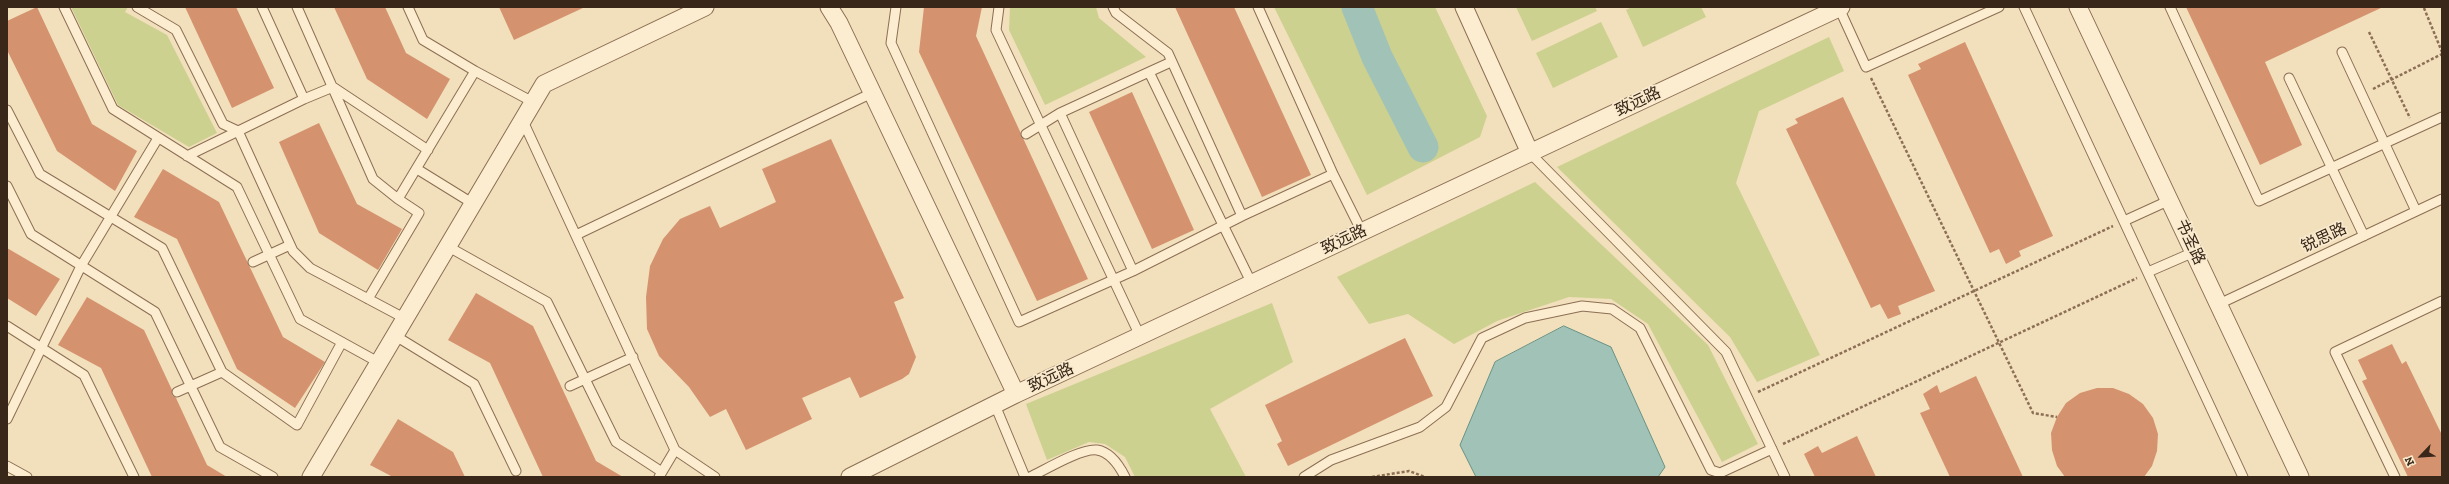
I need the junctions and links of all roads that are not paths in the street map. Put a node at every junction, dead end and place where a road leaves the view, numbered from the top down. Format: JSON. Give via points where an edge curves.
{"nodes":[{"id":1,"x":64,"y":7,"type":"edge"},
{"id":2,"x":137,"y":7,"type":"edge"},
{"id":3,"x":262,"y":7,"type":"edge"},
{"id":4,"x":297,"y":7,"type":"edge"},
{"id":5,"x":408,"y":7,"type":"edge"},
{"id":6,"x":705,"y":7,"type":"edge"},
{"id":7,"x":829,"y":7,"type":"edge"},
{"id":8,"x":896,"y":7,"type":"edge"},
{"id":9,"x":999,"y":7,"type":"edge"},
{"id":10,"x":1113,"y":7,"type":"edge"},
{"id":11,"x":1258,"y":7,"type":"edge"},
{"id":12,"x":1464,"y":7,"type":"edge"},
{"id":13,"x":1840,"y":7,"type":"edge"},
{"id":14,"x":1999,"y":7,"type":"edge"},
{"id":15,"x":2024,"y":7,"type":"edge"},
{"id":16,"x":2078,"y":7,"type":"edge"},
{"id":17,"x":2170,"y":7,"type":"edge"},
{"id":18,"x":2342,"y":52,"type":"dead end"},
{"id":19,"x":1172,"y":62,"type":"junction"},
{"id":20,"x":475,"y":71,"type":"junction"},
{"id":21,"x":1149,"y":72,"type":"junction"},
{"id":22,"x":2289,"y":78,"type":"dead end"},
{"id":23,"x":333,"y":87,"type":"junction"},
{"id":24,"x":872,"y":93,"type":"junction"},
{"id":25,"x":304,"y":98,"type":"junction"},
{"id":26,"x":533,"y":102,"type":"junction"},
{"id":27,"x":7,"y":110,"type":"edge"},
{"id":28,"x":1060,"y":113,"type":"junction"},
{"id":29,"x":2442,"y":117,"type":"edge"},
{"id":30,"x":522,"y":119,"type":"junction"},
{"id":31,"x":1039,"y":125,"type":"junction"},
{"id":32,"x":238,"y":131,"type":"junction"},
{"id":33,"x":1026,"y":134,"type":"dead end"},
{"id":34,"x":158,"y":138,"type":"junction"},
{"id":35,"x":2383,"y":144,"type":"junction"},
{"id":36,"x":428,"y":150,"type":"junction"},
{"id":37,"x":1530,"y":153,"type":"junction"},
{"id":38,"x":188,"y":156,"type":"junction"},
{"id":39,"x":416,"y":169,"type":"junction"},
{"id":40,"x":2330,"y":169,"type":"junction"},
{"id":41,"x":1333,"y":174,"type":"junction"},
{"id":42,"x":7,"y":186,"type":"edge"},
{"id":43,"x":398,"y":199,"type":"junction"},
{"id":44,"x":2442,"y":199,"type":"edge"},
{"id":45,"x":2170,"y":200,"type":"junction"},
{"id":46,"x":472,"y":203,"type":"junction"},
{"id":47,"x":2416,"y":211,"type":"junction"},
{"id":48,"x":111,"y":216,"type":"junction"},
{"id":49,"x":1242,"y":216,"type":"junction"},
{"id":50,"x":2124,"y":221,"type":"junction"},
{"id":51,"x":1224,"y":226,"type":"junction"},
{"id":52,"x":1362,"y":232,"type":"junction"},
{"id":53,"x":576,"y":234,"type":"junction"},
{"id":54,"x":2364,"y":236,"type":"junction"},
{"id":55,"x":290,"y":245,"type":"junction"},
{"id":56,"x":447,"y":246,"type":"junction"},
{"id":57,"x":2194,"y":252,"type":"junction"},
{"id":58,"x":269,"y":254,"type":"junction"},
{"id":59,"x":253,"y":262,"type":"dead end"},
{"id":60,"x":81,"y":266,"type":"junction"},
{"id":61,"x":1134,"y":271,"type":"junction"},
{"id":62,"x":2148,"y":272,"type":"junction"},
{"id":63,"x":1113,"y":280,"type":"junction"},
{"id":64,"x":1252,"y":284,"type":"junction"},
{"id":65,"x":368,"y":299,"type":"junction"},
{"id":66,"x":2442,"y":301,"type":"edge"},
{"id":67,"x":2219,"y":304,"type":"junction"},
{"id":68,"x":404,"y":318,"type":"junction"},
{"id":69,"x":7,"y":326,"type":"edge"},
{"id":70,"x":394,"y":335,"type":"junction"},
{"id":71,"x":1140,"y":336,"type":"junction"},
{"id":72,"x":342,"y":342,"type":"junction"},
{"id":73,"x":42,"y":348,"type":"junction"},
{"id":74,"x":633,"y":357,"type":"junction"},
{"id":75,"x":378,"y":362,"type":"junction"},
{"id":76,"x":222,"y":372,"type":"junction"},
{"id":77,"x":586,"y":381,"type":"junction"},
{"id":78,"x":190,"y":385,"type":"junction"},
{"id":79,"x":570,"y":386,"type":"dead end"},
{"id":80,"x":177,"y":392,"type":"dead end"},
{"id":81,"x":1016,"y":394,"type":"junction"},
{"id":82,"x":995,"y":405,"type":"junction"},
{"id":83,"x":7,"y":419,"type":"edge"},
{"id":84,"x":1772,"y":449,"type":"junction"},
{"id":85,"x":675,"y":450,"type":"junction"},
{"id":86,"x":7,"y":466,"type":"edge"},
{"id":87,"x":516,"y":472,"type":"dead end"},
{"id":88,"x":660,"y":475,"type":"edge"},
{"id":89,"x":268,"y":476,"type":"edge"},
{"id":90,"x":27,"y":477,"type":"edge"},
{"id":91,"x":134,"y":477,"type":"edge"},
{"id":92,"x":311,"y":477,"type":"edge"},
{"id":93,"x":715,"y":477,"type":"edge"},
{"id":94,"x":850,"y":477,"type":"edge"},
{"id":95,"x":1025,"y":477,"type":"edge"},
{"id":96,"x":1030,"y":477,"type":"edge"},
{"id":97,"x":1125,"y":477,"type":"edge"},
{"id":98,"x":1304,"y":477,"type":"edge"},
{"id":99,"x":1785,"y":477,"type":"edge"},
{"id":100,"x":2243,"y":477,"type":"edge"},
{"id":101,"x":2300,"y":477,"type":"edge"},
{"id":102,"x":2395,"y":477,"type":"edge"}],
"edges":[{"from":1,"to":34,"type":"lane","via":[[113,110]]},
{"from":2,"to":32,"type":"lane","via":[[176,30],[223,124]]},
{"from":3,"to":25,"type":"lane"},
{"from":4,"to":23,"type":"lane"},
{"from":5,"to":20,"type":"lane","via":[[424,40]]},
{"from":6,"to":26,"type":"street","via":[[544,84]]},
{"from":7,"to":24,"type":"street"},
{"from":8,"to":63,"type":"lane","via":[[891,43],[1019,322]]},
{"from":9,"to":31,"type":"lane","via":[[996,30]]},
{"from":10,"to":19,"type":"lane","via":[[1116,13],[1168,53]]},
{"from":11,"to":41,"type":"lane"},
{"from":12,"to":37,"type":"street"},
{"from":13,"to":14,"type":"lane","via":[[1866,67]]},
{"from":13,"to":37,"type":"street","name":"致远路"},
{"from":15,"to":50,"type":"lane"},
{"from":16,"to":45,"type":"street","name":"书圣路"},
{"from":17,"to":40,"type":"lane","via":[[2259,202]]},
{"from":18,"to":35,"type":"lane"},
{"from":19,"to":21,"type":"lane"},
{"from":19,"to":49,"type":"lane"},
{"from":20,"to":26,"type":"lane"},
{"from":20,"to":36,"type":"lane"},
{"from":21,"to":28,"type":"lane"},
{"from":21,"to":51,"type":"lane"},
{"from":22,"to":40,"type":"lane"},
{"from":23,"to":25,"type":"lane"},
{"from":23,"to":36,"type":"lane"},
{"from":23,"to":43,"type":"lane","via":[[373,179]]},
{"from":24,"to":53,"type":"lane"},
{"from":24,"to":81,"type":"street"},
{"from":25,"to":32,"type":"lane"},
{"from":26,"to":30,"type":"street"},
{"from":27,"to":48,"type":"lane","via":[[40,174]]},
{"from":28,"to":31,"type":"lane"},
{"from":28,"to":61,"type":"lane"},
{"from":29,"to":35,"type":"lane"},
{"from":30,"to":46,"type":"street"},
{"from":30,"to":53,"type":"lane"},
{"from":31,"to":33,"type":"lane"},
{"from":31,"to":63,"type":"lane"},
{"from":32,"to":38,"type":"lane"},
{"from":32,"to":55,"type":"lane"},
{"from":34,"to":38,"type":"lane"},
{"from":34,"to":48,"type":"lane"},
{"from":35,"to":40,"type":"lane"},
{"from":35,"to":47,"type":"lane"},
{"from":36,"to":39,"type":"lane"},
{"from":37,"to":52,"type":"street","name":"致远路"},
{"from":37,"to":84,"type":"lane","via":[[1726,352]]},
{"from":38,"to":58,"type":"lane","via":[[236,187]]},
{"from":39,"to":43,"type":"lane"},
{"from":39,"to":46,"type":"lane"},
{"from":40,"to":54,"type":"lane"},
{"from":41,"to":49,"type":"lane"},
{"from":41,"to":52,"type":"lane"},
{"from":42,"to":60,"type":"lane","via":[[31,234]]},
{"from":43,"to":65,"type":"lane","via":[[419,213]]},
{"from":44,"to":47,"type":"lane","name":"锐思路"},
{"from":45,"to":50,"type":"lane"},
{"from":45,"to":57,"type":"street","name":"书圣路"},
{"from":46,"to":56,"type":"street"},
{"from":47,"to":54,"type":"lane","name":"锐思路"},
{"from":48,"to":60,"type":"lane"},
{"from":48,"to":76,"type":"lane","via":[[162,248]]},
{"from":49,"to":51,"type":"lane"},
{"from":50,"to":62,"type":"lane"},
{"from":51,"to":61,"type":"lane"},
{"from":51,"to":64,"type":"lane"},
{"from":52,"to":64,"type":"street","name":"致远路"},
{"from":53,"to":74,"type":"lane"},
{"from":54,"to":67,"type":"lane","name":"锐思路"},
{"from":55,"to":58,"type":"lane"},
{"from":55,"to":65,"type":"lane","via":[[310,268]]},
{"from":56,"to":68,"type":"street"},
{"from":56,"to":77,"type":"lane","via":[[547,302]]},
{"from":57,"to":62,"type":"lane"},
{"from":57,"to":67,"type":"street","name":"书圣路"},
{"from":58,"to":59,"type":"lane"},
{"from":58,"to":72,"type":"lane","via":[[300,319]]},
{"from":60,"to":73,"type":"lane"},
{"from":60,"to":78,"type":"lane","via":[[154,312]]},
{"from":61,"to":63,"type":"lane"},
{"from":62,"to":100,"type":"lane"},
{"from":63,"to":71,"type":"lane"},
{"from":64,"to":71,"type":"street","name":"致远路"},
{"from":65,"to":68,"type":"lane"},
{"from":66,"to":102,"type":"lane","via":[[2335,352]]},
{"from":67,"to":101,"type":"street","name":"书圣路"},
{"from":68,"to":70,"type":"street"},
{"from":69,"to":73,"type":"lane"},
{"from":70,"to":75,"type":"street"},
{"from":70,"to":87,"type":"lane","via":[[474,384]]},
{"from":71,"to":81,"type":"street","name":"致远路"},
{"from":72,"to":75,"type":"lane"},
{"from":72,"to":76,"type":"lane","via":[[296,425]]},
{"from":73,"to":83,"type":"lane"},
{"from":73,"to":91,"type":"lane","via":[[84,375]]},
{"from":74,"to":77,"type":"lane"},
{"from":74,"to":85,"type":"lane"},
{"from":75,"to":92,"type":"street"},
{"from":76,"to":78,"type":"lane"},
{"from":77,"to":79,"type":"lane"},
{"from":77,"to":88,"type":"lane","via":[[616,442]]},
{"from":78,"to":80,"type":"lane"},
{"from":78,"to":89,"type":"lane","via":[[220,446]]},
{"from":81,"to":82,"type":"street","name":"致远路"},
{"from":82,"to":94,"type":"street","name":"致远路"},
{"from":82,"to":95,"type":"lane"},
{"from":84,"to":98,"type":"lane","via":[[1720,473],[1711,470],[1640,328],[1612,309],[1582,306],[1525,318],[1482,338],[1446,407],[1420,427],[1331,460]]},
{"from":84,"to":99,"type":"lane"},
{"from":85,"to":88,"type":"lane"},
{"from":85,"to":93,"type":"lane"},
{"from":86,"to":90,"type":"lane"},
{"from":96,"to":97,"type":"lane","via":[[1079,454],[1096,450],[1112,456]]}]}
